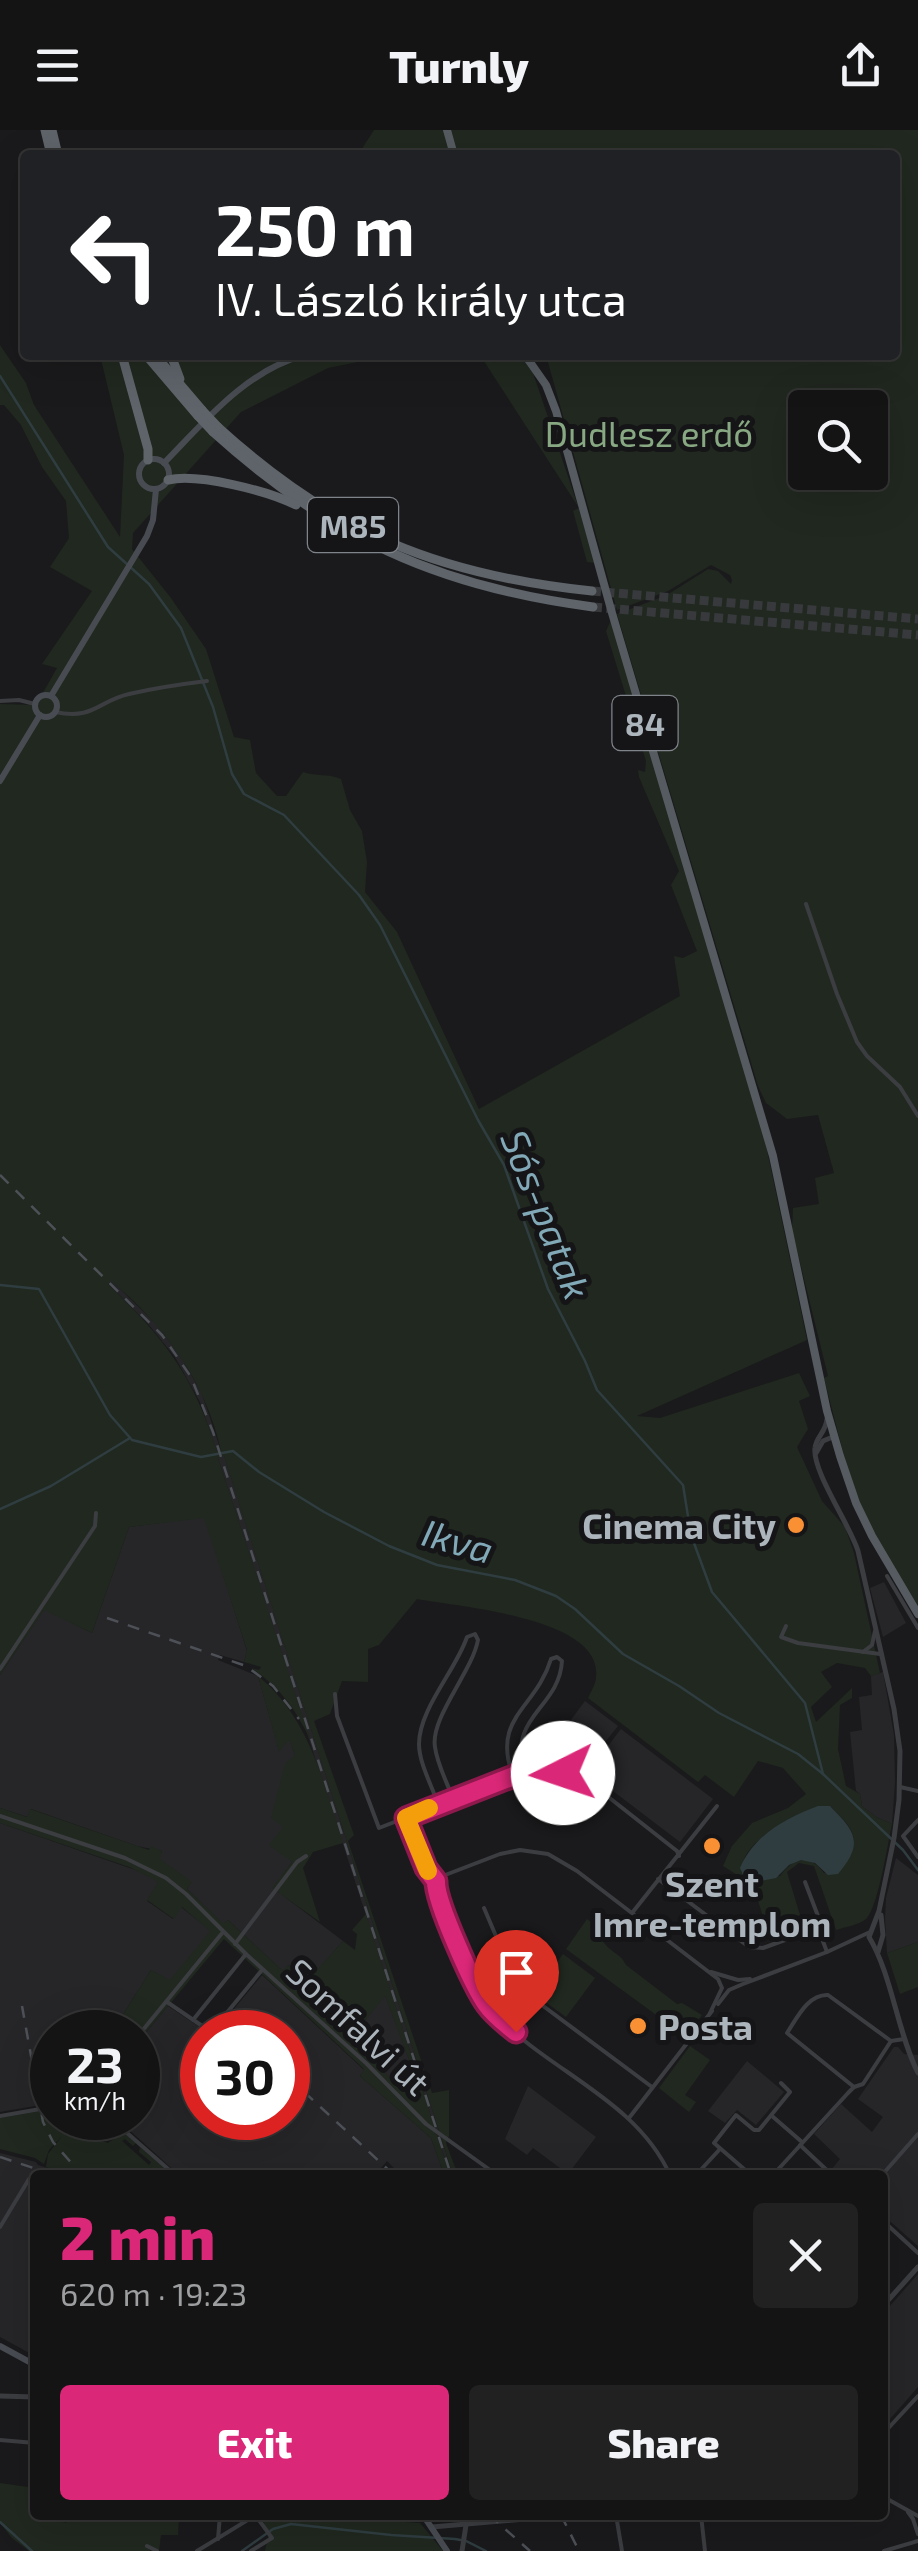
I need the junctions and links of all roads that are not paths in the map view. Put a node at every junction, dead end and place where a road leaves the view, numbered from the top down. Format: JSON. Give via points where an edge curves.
{"nodes":[{"id":1,"x":123,"y":360,"type":"edge"},
{"id":2,"x":151,"y":360,"type":"edge"},
{"id":3,"x":159,"y":360,"type":"edge"},
{"id":4,"x":172,"y":360,"type":"edge"},
{"id":5,"x":291,"y":360,"type":"edge"},
{"id":6,"x":529,"y":360,"type":"edge"},
{"id":7,"x":191,"y":399,"type":"junction"},
{"id":8,"x":200,"y":413,"type":"junction"},
{"id":9,"x":216,"y":430,"type":"junction"},
{"id":10,"x":148,"y":460,"type":"junction"},
{"id":11,"x":164,"y":463,"type":"junction"},
{"id":12,"x":168,"y":480,"type":"junction"},
{"id":13,"x":156,"y":489,"type":"junction"},
{"id":14,"x":317,"y":514,"type":"junction"},
{"id":15,"x":592,"y":591,"type":"tunnel mouth"},
{"id":16,"x":593,"y":607,"type":"tunnel mouth"},
{"id":17,"x":207,"y":681,"type":"dead end"},
{"id":18,"x":51,"y":696,"type":"junction"},
{"id":19,"x":0,"y":702,"type":"edge"},
{"id":20,"x":34,"y":704,"type":"junction"},
{"id":21,"x":56,"y":712,"type":"junction"},
{"id":22,"x":40,"y":716,"type":"junction"},
{"id":23,"x":0,"y":781,"type":"edge"},
{"id":24,"x":806,"y":904,"type":"dead end"},
{"id":25,"x":918,"y":1116,"type":"edge"},
{"id":26,"x":827,"y":1412,"type":"junction"},
{"id":27,"x":835,"y":1436,"type":"junction"},
{"id":28,"x":821,"y":1439,"type":"junction"},
{"id":29,"x":839,"y":1452,"type":"junction"},
{"id":30,"x":96,"y":1513,"type":"dead end"},
{"id":31,"x":887,"y":1576,"type":"dead end"},
{"id":32,"x":918,"y":1614,"type":"edge"},
{"id":33,"x":786,"y":1626,"type":"dead end"},
{"id":34,"x":918,"y":1628,"type":"edge"},
{"id":35,"x":875,"y":1630,"type":"junction"},
{"id":36,"x":863,"y":1652,"type":"junction"},
{"id":37,"x":880,"y":1654,"type":"junction"},
{"id":38,"x":0,"y":1669,"type":"edge"},
{"id":39,"x":336,"y":1694,"type":"dead end"},
{"id":40,"x":524,"y":1772,"type":"junction"},
{"id":41,"x":513,"y":1776,"type":"junction"},
{"id":42,"x":900,"y":1787,"type":"junction"},
{"id":43,"x":918,"y":1791,"type":"edge"},
{"id":44,"x":453,"y":1799,"type":"junction"},
{"id":45,"x":438,"y":1804,"type":"junction"},
{"id":46,"x":717,"y":1806,"type":"dead end"},
{"id":47,"x":0,"y":1816,"type":"edge"},
{"id":48,"x":406,"y":1818,"type":"junction"},
{"id":49,"x":918,"y":1820,"type":"edge"},
{"id":50,"x":306,"y":1856,"type":"dead end"},
{"id":51,"x":678,"y":1856,"type":"junction"},
{"id":52,"x":918,"y":1857,"type":"edge"},
{"id":53,"x":658,"y":1879,"type":"junction"},
{"id":54,"x":436,"y":1881,"type":"junction"},
{"id":55,"x":805,"y":1882,"type":"dead end"},
{"id":56,"x":884,"y":1892,"type":"junction"},
{"id":57,"x":484,"y":1908,"type":"dead end"},
{"id":58,"x":632,"y":1913,"type":"junction"},
{"id":59,"x":818,"y":1928,"type":"junction"},
{"id":60,"x":224,"y":1932,"type":"junction"},
{"id":61,"x":872,"y":1937,"type":"junction"},
{"id":62,"x":235,"y":1944,"type":"junction"},
{"id":63,"x":828,"y":1952,"type":"junction"},
{"id":64,"x":246,"y":1954,"type":"junction"},
{"id":65,"x":698,"y":1964,"type":"junction"},
{"id":66,"x":262,"y":1970,"type":"junction"},
{"id":67,"x":725,"y":1976,"type":"junction"},
{"id":68,"x":757,"y":1978,"type":"junction"},
{"id":69,"x":734,"y":1979,"type":"junction"},
{"id":70,"x":722,"y":1986,"type":"junction"},
{"id":71,"x":731,"y":1990,"type":"junction"},
{"id":72,"x":167,"y":2002,"type":"junction"},
{"id":73,"x":538,"y":2003,"type":"junction"},
{"id":74,"x":160,"y":2010,"type":"edge"},
{"id":75,"x":201,"y":2010,"type":"edge"},
{"id":76,"x":229,"y":2010,"type":"edge"},
{"id":77,"x":180,"y":2011,"type":"edge"},
{"id":78,"x":710,"y":2013,"type":"junction"},
{"id":79,"x":516,"y":2032,"type":"junction"},
{"id":80,"x":904,"y":2040,"type":"junction"},
{"id":81,"x":891,"y":2042,"type":"junction"},
{"id":82,"x":918,"y":2073,"type":"edge"},
{"id":83,"x":781,"y":2083,"type":"dead end"},
{"id":84,"x":652,"y":2087,"type":"junction"},
{"id":85,"x":854,"y":2087,"type":"junction"},
{"id":86,"x":30,"y":2111,"type":"edge"},
{"id":87,"x":0,"y":2116,"type":"edge"},
{"id":88,"x":772,"y":2116,"type":"junction"},
{"id":89,"x":629,"y":2118,"type":"junction"},
{"id":90,"x":918,"y":2134,"type":"edge"},
{"id":91,"x":135,"y":2140,"type":"edge"},
{"id":92,"x":801,"y":2144,"type":"junction"},
{"id":93,"x":720,"y":2148,"type":"junction"},
{"id":94,"x":169,"y":2170,"type":"edge"},
{"id":95,"x":490,"y":2170,"type":"edge"},
{"id":96,"x":666,"y":2170,"type":"edge"},
{"id":97,"x":700,"y":2170,"type":"edge"},
{"id":98,"x":744,"y":2170,"type":"edge"},
{"id":99,"x":778,"y":2170,"type":"edge"},
{"id":100,"x":827,"y":2170,"type":"edge"},
{"id":101,"x":887,"y":2170,"type":"edge"},
{"id":102,"x":28,"y":2178,"type":"dead end"},
{"id":103,"x":888,"y":2226,"type":"edge"},
{"id":104,"x":0,"y":2227,"type":"edge"},
{"id":105,"x":918,"y":2253,"type":"edge"},
{"id":106,"x":918,"y":2267,"type":"edge"},
{"id":107,"x":888,"y":2300,"type":"edge"},
{"id":108,"x":0,"y":2346,"type":"edge"},
{"id":109,"x":30,"y":2363,"type":"edge"},
{"id":110,"x":0,"y":2396,"type":"edge"},
{"id":111,"x":30,"y":2396,"type":"edge"},
{"id":112,"x":918,"y":2396,"type":"edge"},
{"id":113,"x":888,"y":2428,"type":"edge"},
{"id":114,"x":0,"y":2440,"type":"edge"},
{"id":115,"x":30,"y":2443,"type":"edge"},
{"id":116,"x":888,"y":2500,"type":"edge"},
{"id":117,"x":904,"y":2509,"type":"junction"},
{"id":118,"x":220,"y":2520,"type":"edge"},
{"id":119,"x":248,"y":2520,"type":"edge"},
{"id":120,"x":260,"y":2520,"type":"edge"},
{"id":121,"x":425,"y":2520,"type":"edge"},
{"id":122,"x":512,"y":2520,"type":"edge"},
{"id":123,"x":617,"y":2520,"type":"edge"},
{"id":124,"x":702,"y":2520,"type":"edge"},
{"id":125,"x":917,"y":2521,"type":"edge"},
{"id":126,"x":466,"y":2525,"type":"junction"},
{"id":127,"x":434,"y":2531,"type":"junction"},
{"id":128,"x":218,"y":2539,"type":"junction"},
{"id":129,"x":146,"y":2546,"type":"dead end"},
{"id":130,"x":462,"y":2548,"type":"edge"},
{"id":131,"x":157,"y":2551,"type":"edge"},
{"id":132,"x":197,"y":2551,"type":"edge"},
{"id":133,"x":251,"y":2551,"type":"edge"},
{"id":134,"x":447,"y":2551,"type":"edge"},
{"id":135,"x":622,"y":2551,"type":"edge"},
{"id":136,"x":705,"y":2551,"type":"edge"},
{"id":137,"x":884,"y":2551,"type":"edge"}],
"edges":[{"from":1,"to":10,"type":"highway"},
{"from":2,"to":8,"type":"highway","number":"M85"},
{"from":3,"to":7,"type":"highway","number":"M85"},
{"from":4,"to":7,"type":"highway"},
{"from":5,"to":11,"type":"main road","via":[[252,380]]},
{"from":6,"to":26,"type":"main road","number":"84","via":[[556,411],[758,1102]]},
{"from":7,"to":8,"type":"highway","number":"M85"},
{"from":8,"to":9,"type":"highway","number":"M85","bridge":true},
{"from":9,"to":14,"type":"highway","number":"M85","via":[[250,465]]},
{"from":9,"to":15,"type":"highway","number":"M85","via":[[293,489],[390,543],[511,581]]},
{"from":10,"to":11,"type":"main road"},
{"from":10,"to":13,"type":"main road","via":[[140,477]]},
{"from":11,"to":12,"type":"main road"},
{"from":12,"to":13,"type":"main road"},
{"from":12,"to":14,"type":"highway","via":[[252,489]]},
{"from":13,"to":18,"type":"main road","via":[[153,520],[133,561]]},
{"from":14,"to":16,"type":"highway","number":"M85","via":[[435,572]]},
{"from":17,"to":21,"type":"street","via":[[128,694],[87,713]]},
{"from":18,"to":20,"type":"main road"},
{"from":18,"to":21,"type":"main road"},
{"from":19,"to":20,"type":"street"},
{"from":20,"to":22,"type":"main road"},
{"from":21,"to":22,"type":"main road"},
{"from":22,"to":23,"type":"main road"},
{"from":24,"to":25,"type":"street","via":[[857,1042]]},
{"from":26,"to":27,"type":"main road","number":"84"},
{"from":26,"to":28,"type":"street"},
{"from":27,"to":28,"type":"street"},
{"from":27,"to":29,"type":"main road","number":"84"},
{"from":28,"to":29,"type":"street"},
{"from":28,"to":35,"type":"street","via":[[814,1450],[856,1543]]},
{"from":29,"to":32,"type":"main road","number":"84","via":[[872,1536]]},
{"from":30,"to":38,"type":"street","via":[[94,1526]]},
{"from":31,"to":34,"type":"street"},
{"from":33,"to":36,"type":"street","via":[[786,1639]]},
{"from":35,"to":36,"type":"street"},
{"from":35,"to":37,"type":"street"},
{"from":36,"to":37,"type":"street"},
{"from":37,"to":42,"type":"street","via":[[899,1734]]},
{"from":39,"to":48,"type":"street","via":[[337,1716],[380,1828]]},
{"from":40,"to":41,"type":"street"},
{"from":40,"to":41,"type":"street","via":[[521,1740],[556,1686],[558,1656],[510,1729],[506,1754]]},
{"from":40,"to":51,"type":"street","via":[[588,1781]]},
{"from":41,"to":44,"type":"street"},
{"from":42,"to":43,"type":"street"},
{"from":42,"to":56,"type":"street"},
{"from":44,"to":45,"type":"street"},
{"from":44,"to":45,"type":"street","via":[[434,1742],[475,1654],[475,1634],[467,1637],[432,1701],[421,1734],[419,1748]]},
{"from":45,"to":48,"type":"street"},
{"from":46,"to":51,"type":"street"},
{"from":47,"to":60,"type":"street","name":"Somfalvi út","via":[[146,1868],[186,1894]]},
{"from":48,"to":54,"type":"street"},
{"from":49,"to":52,"type":"street","via":[[904,1833]]},
{"from":50,"to":62,"type":"street"},
{"from":51,"to":53,"type":"street"},
{"from":53,"to":58,"type":"street"},
{"from":53,"to":59,"type":"street","via":[[749,1947]]},
{"from":54,"to":58,"type":"street","via":[[500,1854],[536,1850]]},
{"from":54,"to":79,"type":"street","via":[[481,1994]]},
{"from":55,"to":59,"type":"street"},
{"from":56,"to":61,"type":"street"},
{"from":56,"to":61,"type":"street","via":[[882,1937]]},
{"from":57,"to":73,"type":"street","via":[[517,1984]]},
{"from":58,"to":65,"type":"street"},
{"from":59,"to":63,"type":"street"},
{"from":60,"to":62,"type":"street","name":"Somfalvi út"},
{"from":60,"to":72,"type":"street"},
{"from":61,"to":63,"type":"street"},
{"from":61,"to":80,"type":"street"},
{"from":62,"to":64,"type":"street","name":"Somfalvi út"},
{"from":63,"to":68,"type":"street"},
{"from":64,"to":66,"type":"street","name":"Somfalvi út"},
{"from":64,"to":75,"type":"street","name":"Somfalvi út"},
{"from":65,"to":67,"type":"street"},
{"from":65,"to":70,"type":"street"},
{"from":66,"to":76,"type":"street"},
{"from":66,"to":95,"type":"street","name":"Somfalvi út","via":[[438,2134]]},
{"from":67,"to":69,"type":"street"},
{"from":67,"to":70,"type":"street"},
{"from":68,"to":69,"type":"street"},
{"from":68,"to":71,"type":"street"},
{"from":69,"to":71,"type":"street"},
{"from":70,"to":71,"type":"street"},
{"from":70,"to":78,"type":"street"},
{"from":71,"to":78,"type":"street"},
{"from":72,"to":74,"type":"street"},
{"from":72,"to":77,"type":"street"},
{"from":73,"to":79,"type":"street"},
{"from":73,"to":84,"type":"street"},
{"from":78,"to":84,"type":"street"},
{"from":79,"to":89,"type":"street"},
{"from":80,"to":81,"type":"street"},
{"from":80,"to":82,"type":"street"},
{"from":81,"to":85,"type":"street","via":[[863,2084]]},
{"from":81,"to":85,"type":"street","via":[[828,1994],[813,1998],[786,2033]]},
{"from":83,"to":88,"type":"street","via":[[790,2092]]},
{"from":84,"to":89,"type":"street"},
{"from":85,"to":92,"type":"street"},
{"from":86,"to":87,"type":"street"},
{"from":88,"to":92,"type":"street"},
{"from":88,"to":93,"type":"street","via":[[756,2131],[736,2115],[714,2143]]},
{"from":89,"to":96,"type":"street"},
{"from":90,"to":101,"type":"street"},
{"from":91,"to":94,"type":"street"},
{"from":92,"to":99,"type":"street"},
{"from":92,"to":100,"type":"street"},
{"from":93,"to":97,"type":"street"},
{"from":93,"to":98,"type":"street"},
{"from":102,"to":104,"type":"street"},
{"from":103,"to":105,"type":"street"},
{"from":106,"to":107,"type":"street"},
{"from":108,"to":109,"type":"main road"},
{"from":110,"to":111,"type":"street"},
{"from":112,"to":113,"type":"street"},
{"from":114,"to":115,"type":"street"},
{"from":116,"to":117,"type":"street"},
{"from":117,"to":125,"type":"street"},
{"from":117,"to":125,"type":"street"},
{"from":118,"to":128,"type":"street"},
{"from":119,"to":128,"type":"street"},
{"from":120,"to":133,"type":"street","via":[[272,2536]]},
{"from":121,"to":127,"type":"main road"},
{"from":122,"to":126,"type":"street"},
{"from":123,"to":135,"type":"street"},
{"from":124,"to":136,"type":"street"},
{"from":125,"to":137,"type":"street"},
{"from":126,"to":127,"type":"street"},
{"from":126,"to":130,"type":"street"},
{"from":127,"to":134,"type":"main road"},
{"from":128,"to":132,"type":"street"},
{"from":129,"to":131,"type":"street"}]}
